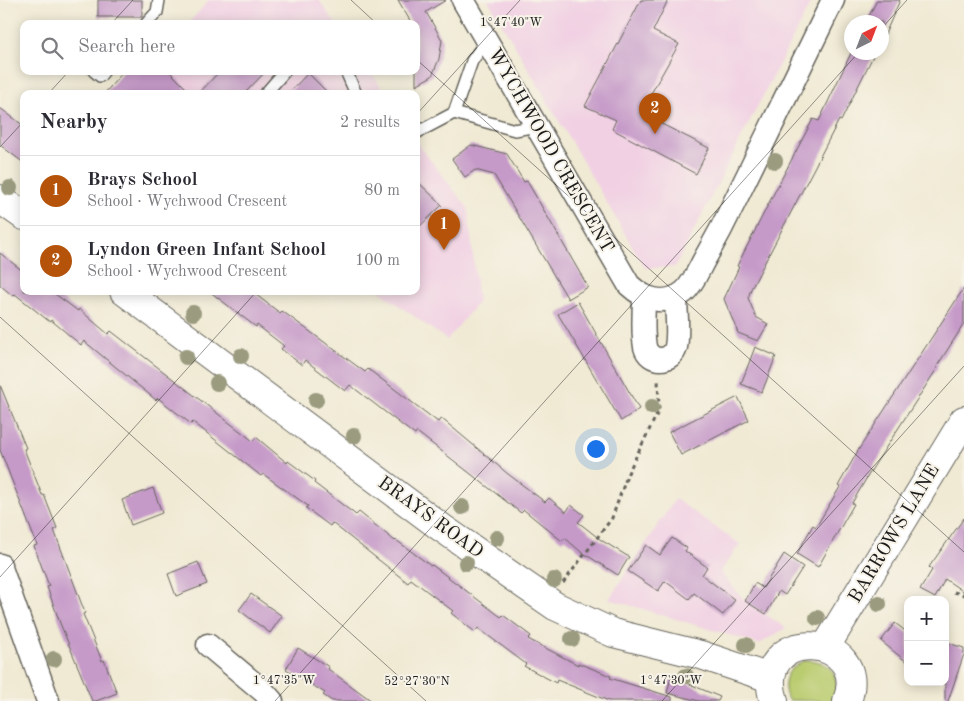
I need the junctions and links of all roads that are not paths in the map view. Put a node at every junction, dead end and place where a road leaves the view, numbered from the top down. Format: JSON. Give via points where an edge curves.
{"nodes":[{"id":1,"x":159,"y":0,"type":"edge"},
{"id":2,"x":463,"y":0,"type":"edge"},
{"id":3,"x":832,"y":0,"type":"edge"},
{"id":4,"x":150,"y":20,"type":"edge"},
{"id":5,"x":486,"y":41,"type":"junction"},
{"id":6,"x":282,"y":75,"type":"edge"},
{"id":7,"x":348,"y":75,"type":"edge"},
{"id":8,"x":268,"y":90,"type":"edge"},
{"id":9,"x":354,"y":90,"type":"edge"},
{"id":10,"x":454,"y":113,"type":"junction"},
{"id":11,"x":536,"y":126,"type":"junction"},
{"id":12,"x":420,"y":131,"type":"edge"},
{"id":13,"x":0,"y":199,"type":"edge"},
{"id":14,"x":20,"y":213,"type":"edge"},
{"id":15,"x":129,"y":295,"type":"edge"},
{"id":16,"x":644,"y":297,"type":"junction"},
{"id":17,"x":676,"y":297,"type":"junction"},
{"id":18,"x":964,"y":420,"type":"edge"},
{"id":19,"x":0,"y":565,"type":"edge"},
{"id":20,"x":208,"y":645,"type":"dead end"},
{"id":21,"x":826,"y":648,"type":"junction"},
{"id":22,"x":772,"y":690,"type":"edge"},
{"id":23,"x":851,"y":700,"type":"edge"},
{"id":24,"x":48,"y":701,"type":"edge"},
{"id":25,"x":272,"y":701,"type":"edge"}],
"edges":[{"from":1,"to":4,"type":"lane","via":[[157,12]]},
{"from":2,"to":5,"type":"street","name":"WYCHWOOD CRESCENT"},
{"from":3,"to":17,"type":"street","via":[[724,224],[690,285]]},
{"from":5,"to":10,"type":"lane","via":[[472,61]]},
{"from":5,"to":11,"type":"street","name":"WYCHWOOD CRESCENT"},
{"from":6,"to":8,"type":"lane"},
{"from":7,"to":9,"type":"lane"},
{"from":10,"to":11,"type":"lane","via":[[515,130]]},
{"from":10,"to":12,"type":"lane"},
{"from":11,"to":16,"type":"street","name":"WYCHWOOD CRESCENT","via":[[629,285]]},
{"from":13,"to":14,"type":"street"},
{"from":15,"to":22,"type":"street","name":"BRAYS ROAD","via":[[442,528],[555,606],[613,633],[701,655]]},
{"from":16,"to":17,"type":"street","via":[[660,300]]},
{"from":16,"to":17,"type":"street","via":[[646,347],[648,354],[657,359],[669,357],[676,349]]},
{"from":18,"to":21,"type":"street","name":"BARROWS LANE"},
{"from":19,"to":24,"type":"street"},
{"from":20,"to":25,"type":"street"},
{"from":21,"to":22,"type":"street","via":[[808,645],[791,650],[778,662]]},
{"from":21,"to":23,"type":"street","via":[[842,660],[847,669]]}]}
